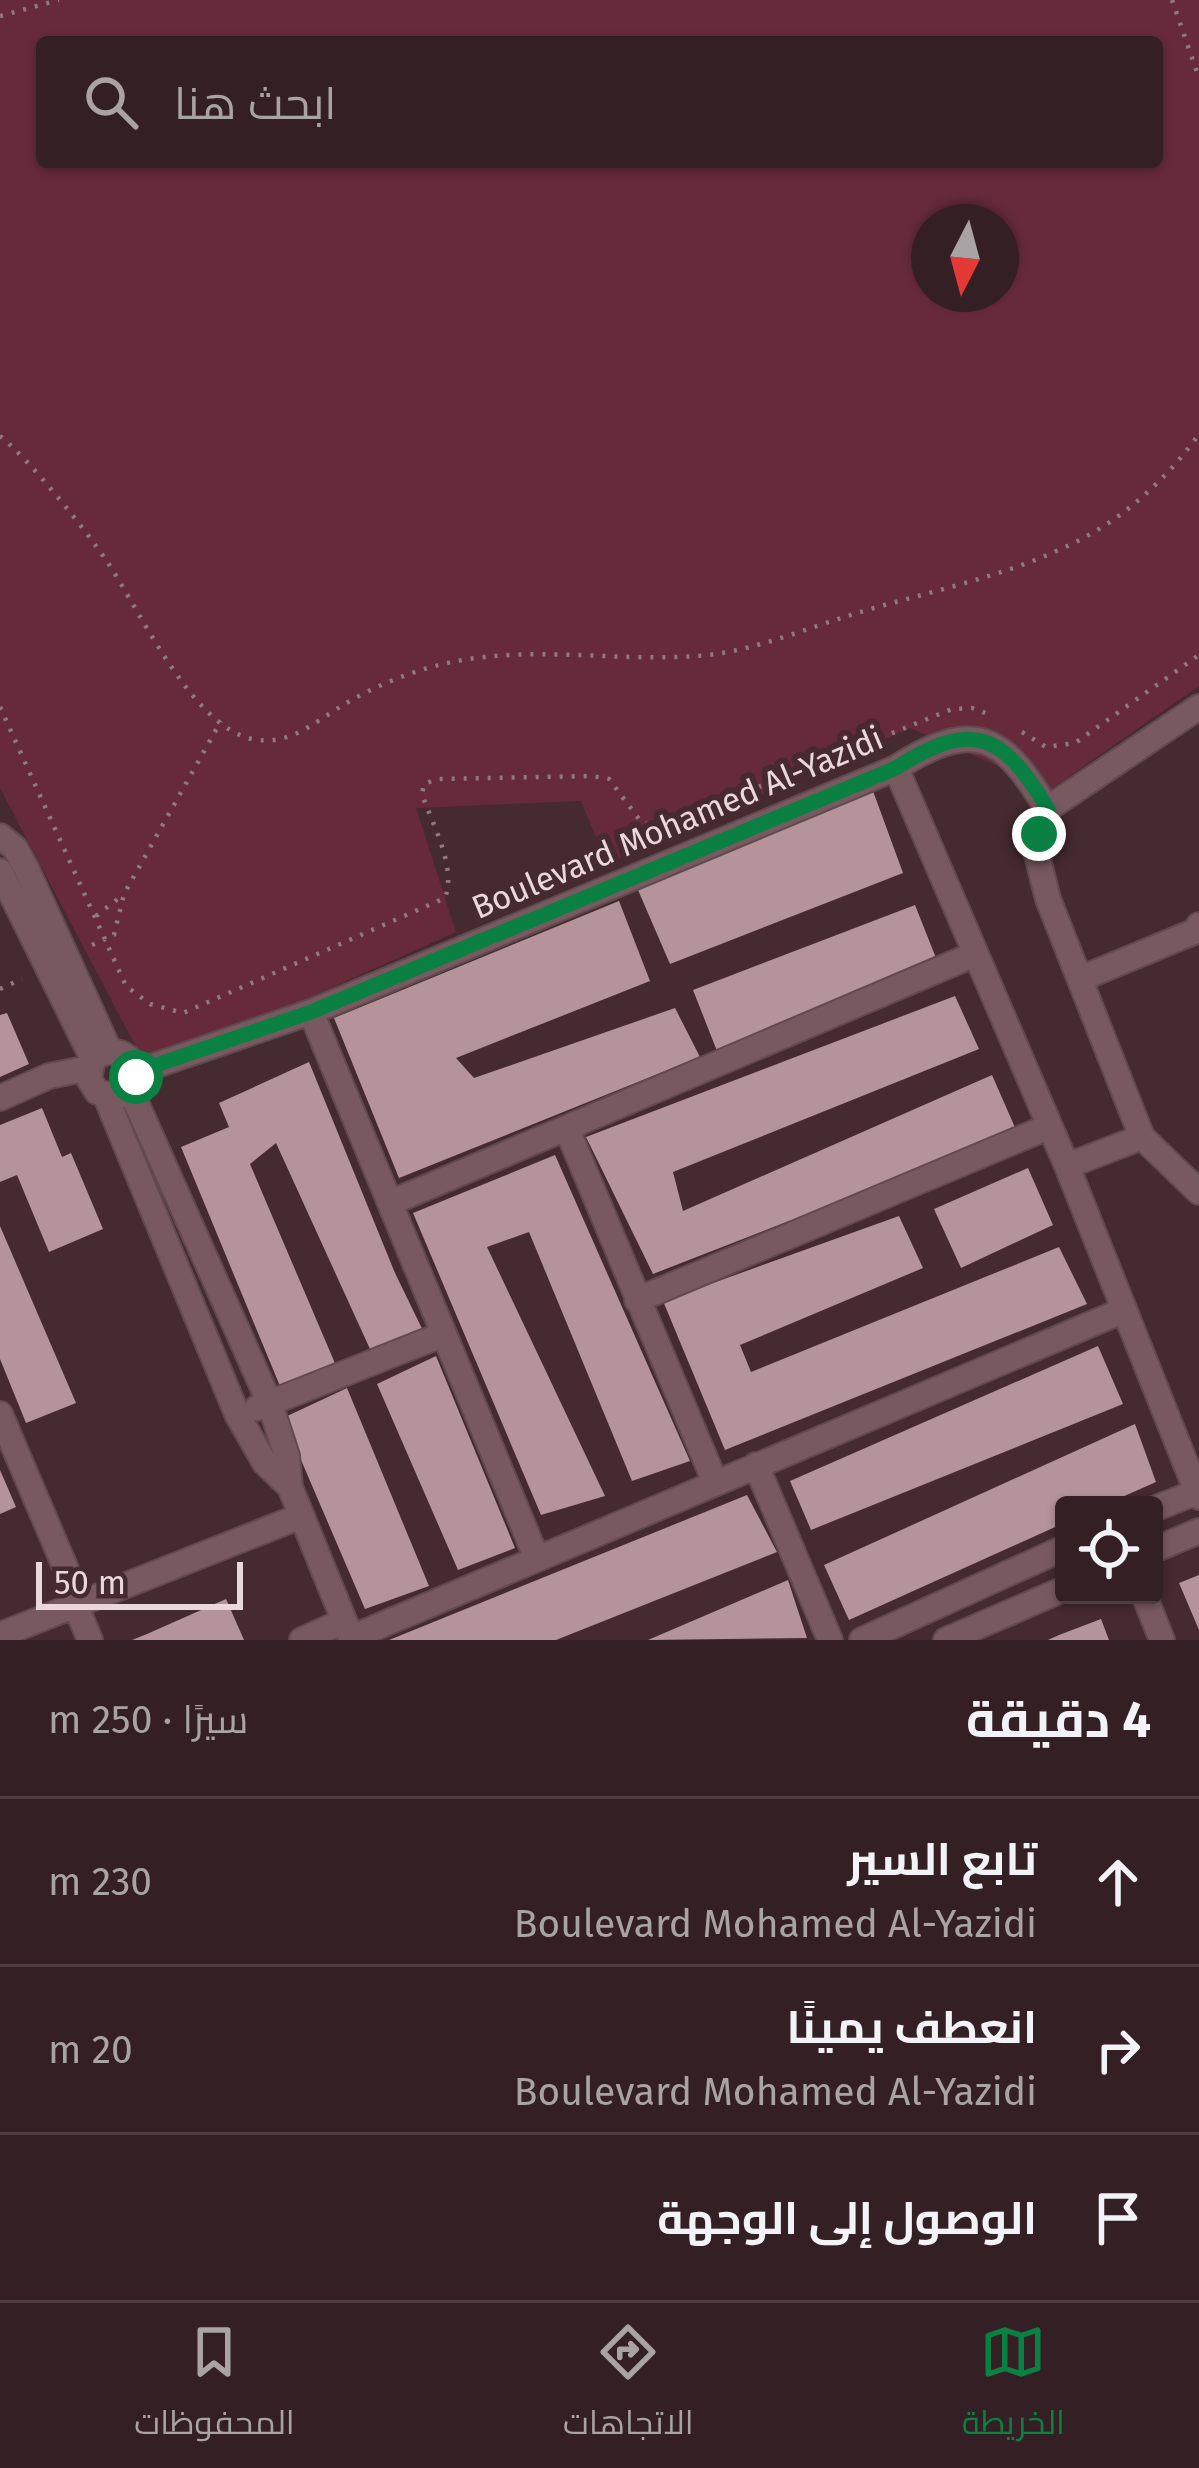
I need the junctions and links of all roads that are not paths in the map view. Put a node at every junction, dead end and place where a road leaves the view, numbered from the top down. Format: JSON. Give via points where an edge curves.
{"nodes":[{"id":1,"x":1199,"y":707,"type":"edge"},
{"id":2,"x":896,"y":768,"type":"junction"},
{"id":3,"x":1048,"y":809,"type":"junction"},
{"id":4,"x":0,"y":836,"type":"edge"},
{"id":5,"x":26,"y":868,"type":"junction"},
{"id":6,"x":0,"y":874,"type":"edge"},
{"id":7,"x":1198,"y":935,"type":"edge"},
{"id":8,"x":973,"y":956,"type":"junction"},
{"id":9,"x":1079,"y":979,"type":"junction"},
{"id":10,"x":311,"y":1012,"type":"junction"},
{"id":11,"x":97,"y":1059,"type":"junction"},
{"id":12,"x":124,"y":1086,"type":"junction"},
{"id":13,"x":0,"y":1098,"type":"edge"},
{"id":14,"x":1048,"y":1127,"type":"junction"},
{"id":15,"x":567,"y":1129,"type":"junction"},
{"id":16,"x":1142,"y":1137,"type":"junction"},
{"id":17,"x":1067,"y":1166,"type":"junction"},
{"id":18,"x":1199,"y":1192,"type":"edge"},
{"id":19,"x":389,"y":1203,"type":"junction"},
{"id":20,"x":638,"y":1300,"type":"junction"},
{"id":21,"x":1122,"y":1312,"type":"junction"},
{"id":22,"x":444,"y":1334,"type":"junction"},
{"id":23,"x":270,"y":1404,"type":"junction"},
{"id":24,"x":237,"y":1414,"type":"junction"},
{"id":25,"x":1,"y":1418,"type":"edge"},
{"id":26,"x":756,"y":1465,"type":"junction"},
{"id":27,"x":716,"y":1482,"type":"junction"},
{"id":28,"x":290,"y":1487,"type":"junction"},
{"id":29,"x":1198,"y":1493,"type":"edge"},
{"id":30,"x":1163,"y":1506,"type":"edge"},
{"id":31,"x":301,"y":1516,"type":"junction"},
{"id":32,"x":1199,"y":1531,"type":"edge"},
{"id":33,"x":1163,"y":1546,"type":"edge"},
{"id":34,"x":1055,"y":1552,"type":"edge"},
{"id":35,"x":537,"y":1559,"type":"junction"},
{"id":36,"x":1055,"y":1593,"type":"edge"},
{"id":37,"x":77,"y":1603,"type":"junction"},
{"id":38,"x":1148,"y":1604,"type":"edge"},
{"id":39,"x":349,"y":1633,"type":"edge"},
{"id":40,"x":0,"y":1635,"type":"edge"},
{"id":41,"x":90,"y":1640,"type":"edge"},
{"id":42,"x":302,"y":1640,"type":"edge"},
{"id":43,"x":830,"y":1640,"type":"edge"},
{"id":44,"x":862,"y":1640,"type":"edge"},
{"id":45,"x":946,"y":1640,"type":"edge"},
{"id":46,"x":1162,"y":1640,"type":"edge"}],
"edges":[{"from":1,"to":3,"type":"street"},
{"from":2,"to":3,"type":"street","name":"Boulevard Mohamed Al-Yazidi","via":[[939,744],[988,743],[1021,764]]},
{"from":2,"to":8,"type":"street"},
{"from":2,"to":10,"type":"street","name":"Boulevard Mohamed Al-Yazidi"},
{"from":3,"to":9,"type":"street","via":[[1039,872]]},
{"from":4,"to":5,"type":"street"},
{"from":5,"to":6,"type":"street"},
{"from":5,"to":11,"type":"street","via":[[70,957]]},
{"from":6,"to":11,"type":"street"},
{"from":7,"to":9,"type":"street"},
{"from":8,"to":14,"type":"street"},
{"from":8,"to":15,"type":"street"},
{"from":9,"to":16,"type":"street"},
{"from":10,"to":12,"type":"street","name":"Boulevard Mohamed Al-Yazidi"},
{"from":10,"to":19,"type":"street"},
{"from":11,"to":12,"type":"street","via":[[90,1083]]},
{"from":11,"to":12,"type":"street","via":[[128,1056]]},
{"from":11,"to":13,"type":"street"},
{"from":12,"to":23,"type":"street"},
{"from":12,"to":24,"type":"street"},
{"from":14,"to":17,"type":"street"},
{"from":14,"to":20,"type":"street"},
{"from":15,"to":19,"type":"street"},
{"from":15,"to":20,"type":"street"},
{"from":16,"to":17,"type":"street"},
{"from":16,"to":18,"type":"street"},
{"from":17,"to":21,"type":"street"},
{"from":19,"to":22,"type":"street"},
{"from":20,"to":27,"type":"street"},
{"from":21,"to":26,"type":"street"},
{"from":21,"to":29,"type":"street"},
{"from":22,"to":23,"type":"street"},
{"from":22,"to":35,"type":"street"},
{"from":23,"to":24,"type":"street"},
{"from":23,"to":28,"type":"street"},
{"from":24,"to":28,"type":"street","via":[[265,1463]]},
{"from":25,"to":37,"type":"street"},
{"from":26,"to":27,"type":"street"},
{"from":26,"to":43,"type":"street"},
{"from":27,"to":35,"type":"street"},
{"from":28,"to":31,"type":"street"},
{"from":29,"to":30,"type":"street"},
{"from":31,"to":37,"type":"street"},
{"from":31,"to":39,"type":"street"},
{"from":32,"to":33,"type":"street"},
{"from":34,"to":44,"type":"street"},
{"from":35,"to":39,"type":"street"},
{"from":36,"to":45,"type":"street"},
{"from":37,"to":40,"type":"street"},
{"from":37,"to":41,"type":"street"},
{"from":38,"to":46,"type":"street"},
{"from":39,"to":42,"type":"street"}]}
